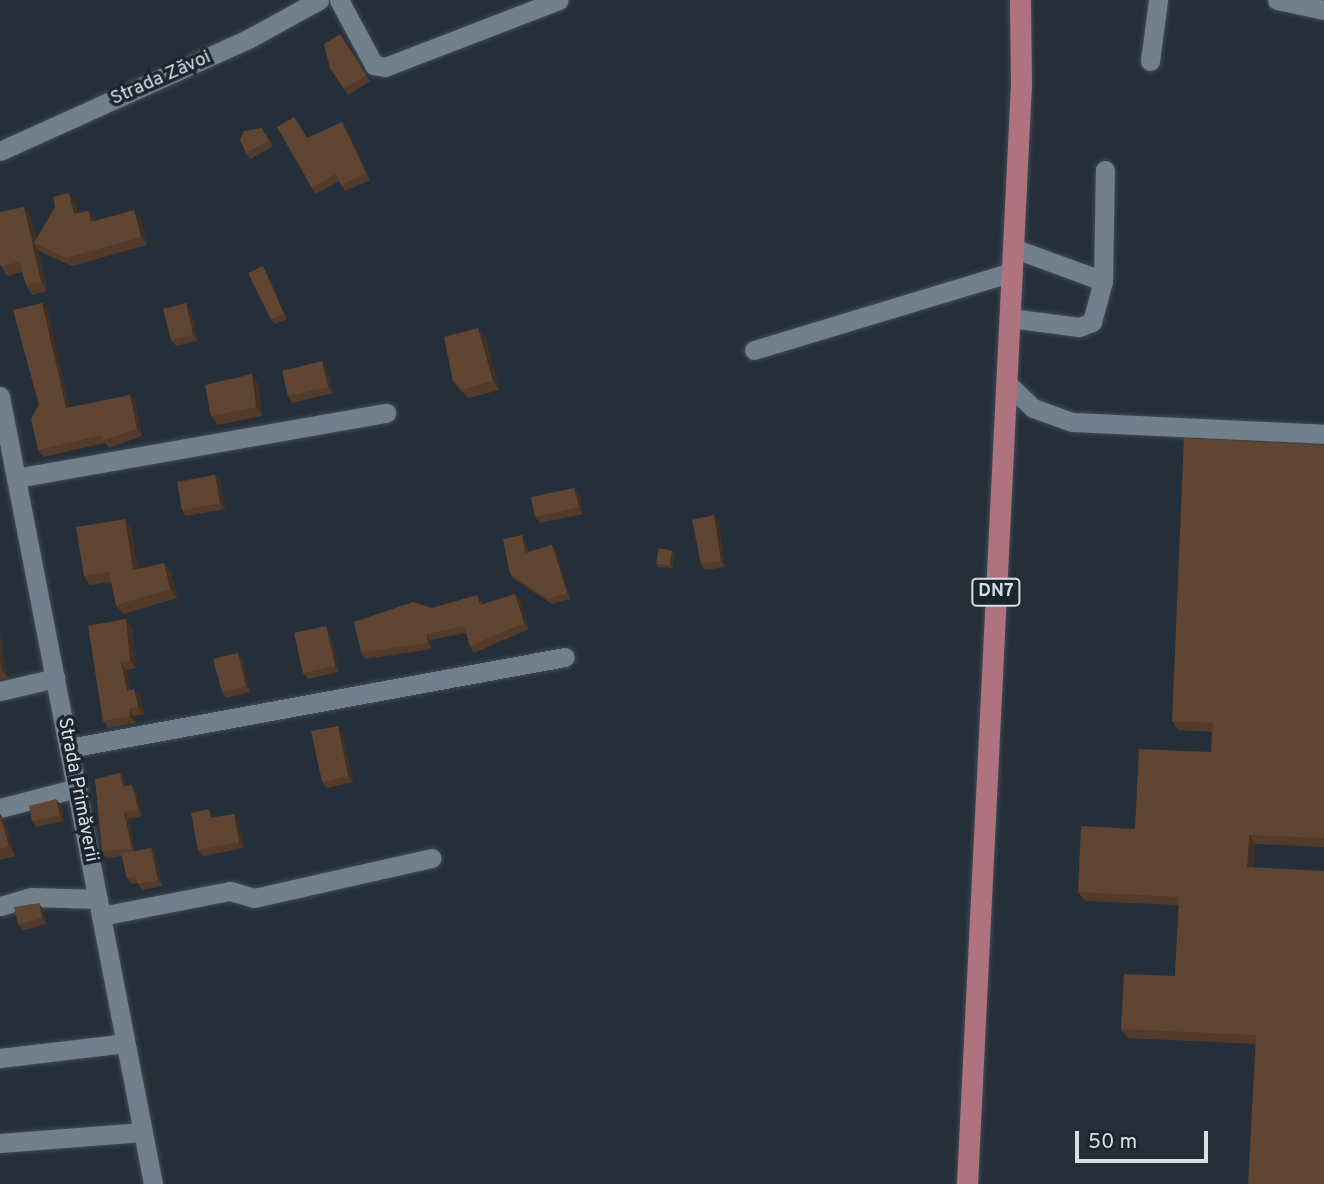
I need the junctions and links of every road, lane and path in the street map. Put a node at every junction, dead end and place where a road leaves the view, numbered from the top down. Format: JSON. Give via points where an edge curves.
{"nodes":[{"id":1,"x":318,"y":0,"type":"edge"},
{"id":2,"x":340,"y":0,"type":"edge"},
{"id":3,"x":559,"y":0,"type":"edge"},
{"id":4,"x":1020,"y":0,"type":"edge"},
{"id":5,"x":1158,"y":0,"type":"edge"},
{"id":6,"x":1277,"y":0,"type":"edge"},
{"id":7,"x":1324,"y":10,"type":"edge"},
{"id":8,"x":1150,"y":61,"type":"dead end"},
{"id":9,"x":0,"y":151,"type":"edge"},
{"id":10,"x":1105,"y":170,"type":"dead end"},
{"id":11,"x":1013,"y":248,"type":"junction"},
{"id":12,"x":1012,"y":272,"type":"junction"},
{"id":13,"x":1103,"y":281,"type":"junction"},
{"id":14,"x":1010,"y":318,"type":"junction"},
{"id":15,"x":754,"y":350,"type":"dead end"},
{"id":16,"x":1007,"y":383,"type":"junction"},
{"id":17,"x":0,"y":396,"type":"edge"},
{"id":18,"x":386,"y":413,"type":"dead end"},
{"id":19,"x":1324,"y":434,"type":"edge"},
{"id":20,"x":16,"y":478,"type":"junction"},
{"id":21,"x":565,"y":657,"type":"dead end"},
{"id":22,"x":55,"y":678,"type":"junction"},
{"id":23,"x":0,"y":691,"type":"edge"},
{"id":24,"x":69,"y":748,"type":"junction"},
{"id":25,"x":77,"y":788,"type":"junction"},
{"id":26,"x":0,"y":808,"type":"edge"},
{"id":27,"x":432,"y":858,"type":"dead end"},
{"id":28,"x":0,"y":906,"type":"edge"},
{"id":29,"x":99,"y":908,"type":"junction"},
{"id":30,"x":125,"y":1044,"type":"junction"},
{"id":31,"x":0,"y":1058,"type":"edge"},
{"id":32,"x":143,"y":1132,"type":"junction"},
{"id":33,"x":0,"y":1143,"type":"edge"},
{"id":34,"x":153,"y":1184,"type":"edge"},
{"id":35,"x":967,"y":1184,"type":"edge"}],
"edges":[{"from":1,"to":9,"type":"street","name":"Strada Zăvoi","via":[[248,39]]},
{"from":2,"to":3,"type":"street","via":[[374,65],[385,67]]},
{"from":4,"to":11,"type":"main road","number":"DN7"},
{"from":5,"to":8,"type":"street"},
{"from":6,"to":7,"type":"street"},
{"from":10,"to":13,"type":"street"},
{"from":11,"to":12,"type":"main road","number":"DN7"},
{"from":11,"to":13,"type":"street"},
{"from":12,"to":14,"type":"main road","number":"DN7"},
{"from":12,"to":15,"type":"street"},
{"from":13,"to":14,"type":"street","via":[[1092,322],[1079,327]]},
{"from":14,"to":16,"type":"main road","number":"DN7"},
{"from":16,"to":19,"type":"street","via":[[1033,408],[1072,422]]},
{"from":16,"to":35,"type":"main road","number":"DN7"},
{"from":17,"to":20,"type":"street","name":"Strada Primăverii"},
{"from":18,"to":20,"type":"street"},
{"from":20,"to":22,"type":"street","name":"Strada Primăverii"},
{"from":21,"to":24,"type":"street"},
{"from":22,"to":23,"type":"street"},
{"from":22,"to":24,"type":"street","name":"Strada Primăverii"},
{"from":24,"to":25,"type":"street","name":"Strada Primăverii"},
{"from":25,"to":26,"type":"street"},
{"from":25,"to":29,"type":"street","name":"Strada Primăverii"},
{"from":27,"to":29,"type":"street","via":[[254,898],[230,891]]},
{"from":28,"to":29,"type":"street","via":[[32,897]]},
{"from":29,"to":30,"type":"street","name":"Strada Primăverii"},
{"from":30,"to":31,"type":"street"},
{"from":30,"to":32,"type":"street","name":"Strada Primăverii"},
{"from":32,"to":33,"type":"street"},
{"from":32,"to":34,"type":"street","name":"Strada Primăverii"}]}
